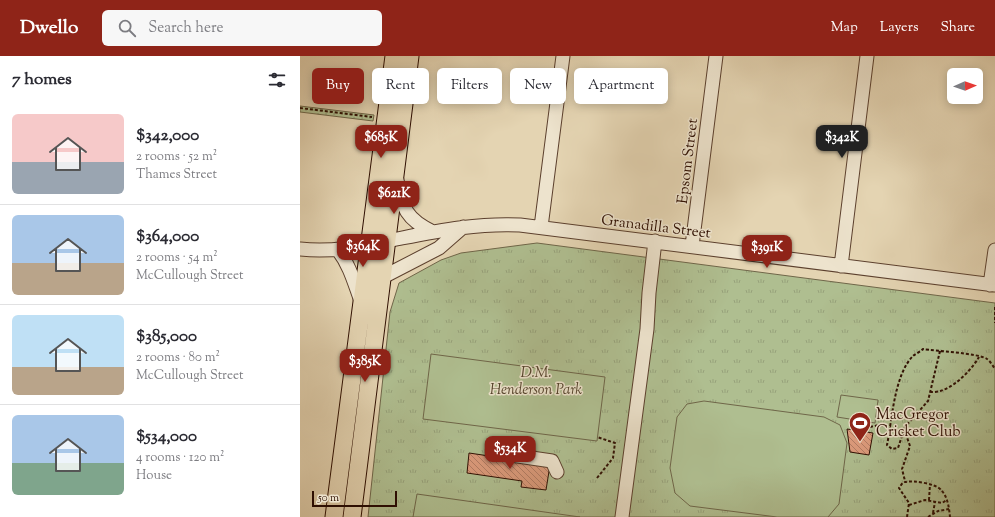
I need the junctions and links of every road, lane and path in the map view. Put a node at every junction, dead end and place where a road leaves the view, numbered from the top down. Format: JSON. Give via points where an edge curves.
{"nodes":[{"id":1,"x":394,"y":56,"type":"edge"},
{"id":2,"x":410,"y":56,"type":"edge"},
{"id":3,"x":564,"y":56,"type":"edge"},
{"id":4,"x":716,"y":56,"type":"edge"},
{"id":5,"x":867,"y":56,"type":"edge"},
{"id":6,"x":300,"y":108,"type":"edge"},
{"id":7,"x":377,"y":118,"type":"dead end"},
{"id":8,"x":395,"y":168,"type":"junction"},
{"id":9,"x":463,"y":226,"type":"junction"},
{"id":10,"x":541,"y":227,"type":"junction"},
{"id":11,"x":433,"y":232,"type":"junction"},
{"id":12,"x":385,"y":241,"type":"junction"},
{"id":13,"x":655,"y":241,"type":"junction"},
{"id":14,"x":368,"y":245,"type":"junction"},
{"id":15,"x":692,"y":246,"type":"junction"},
{"id":16,"x":300,"y":249,"type":"edge"},
{"id":17,"x":338,"y":250,"type":"junction"},
{"id":18,"x":995,"y":250,"type":"edge"},
{"id":19,"x":841,"y":266,"type":"junction"},
{"id":20,"x":381,"y":278,"type":"junction"},
{"id":21,"x":993,"y":285,"type":"edge"},
{"id":22,"x":361,"y":301,"type":"junction"},
{"id":23,"x":995,"y":307,"type":"edge"},
{"id":24,"x":995,"y":323,"type":"edge"},
{"id":25,"x":940,"y":352,"type":"junction"},
{"id":26,"x":979,"y":357,"type":"junction"},
{"id":27,"x":995,"y":369,"type":"edge"},
{"id":28,"x":930,"y":392,"type":"junction"},
{"id":29,"x":870,"y":427,"type":"dead end"},
{"id":30,"x":891,"y":427,"type":"junction"},
{"id":31,"x":904,"y":429,"type":"junction"},
{"id":32,"x":597,"y":437,"type":"dead end"},
{"id":33,"x":511,"y":455,"type":"dead end"},
{"id":34,"x":557,"y":472,"type":"dead end"},
{"id":35,"x":597,"y":478,"type":"dead end"},
{"id":36,"x":905,"y":482,"type":"junction"},
{"id":37,"x":930,"y":484,"type":"junction"},
{"id":38,"x":929,"y":500,"type":"junction"},
{"id":39,"x":947,"y":500,"type":"junction"},
{"id":40,"x":935,"y":502,"type":"junction"},
{"id":41,"x":909,"y":505,"type":"junction"},
{"id":42,"x":949,"y":509,"type":"junction"},
{"id":43,"x":933,"y":513,"type":"junction"},
{"id":44,"x":334,"y":517,"type":"edge"},
{"id":45,"x":352,"y":517,"type":"edge"},
{"id":46,"x":622,"y":517,"type":"edge"},
{"id":47,"x":908,"y":517,"type":"edge"},
{"id":48,"x":928,"y":517,"type":"edge"},
{"id":49,"x":950,"y":517,"type":"edge"}],
"edges":[{"from":1,"to":14,"type":"main road"},
{"from":2,"to":8,"type":"main road"},
{"from":3,"to":10,"type":"street"},
{"from":4,"to":15,"type":"street","name":"Epsom Street"},
{"from":5,"to":19,"type":"street"},
{"from":6,"to":7,"type":"path"},
{"from":8,"to":11,"type":"street","via":[[400,194],[408,215],[416,224]]},
{"from":8,"to":12,"type":"main road"},
{"from":9,"to":10,"type":"street","name":"Granadilla Street","via":[[507,224]]},
{"from":9,"to":11,"type":"street","name":"Granadilla Street"},
{"from":9,"to":20,"type":"street","via":[[439,248]]},
{"from":10,"to":13,"type":"street","name":"Granadilla Street"},
{"from":11,"to":12,"type":"street","name":"Granadilla Street"},
{"from":12,"to":14,"type":"street","name":"Granadilla Street"},
{"from":12,"to":20,"type":"main road"},
{"from":13,"to":15,"type":"street","name":"Granadilla Street"},
{"from":13,"to":46,"type":"street","via":[[647,328]]},
{"from":14,"to":17,"type":"street","name":"Granadilla Street"},
{"from":14,"to":22,"type":"main road"},
{"from":15,"to":19,"type":"street","name":"Granadilla Street"},
{"from":16,"to":17,"type":"street","name":"Granadilla Street"},
{"from":17,"to":22,"type":"street","via":[[353,275]]},
{"from":18,"to":21,"type":"street"},
{"from":19,"to":21,"type":"street","name":"Granadilla Street"},
{"from":20,"to":45,"type":"main road"},
{"from":22,"to":44,"type":"main road"},
{"from":23,"to":24,"type":"path"},
{"from":25,"to":26,"type":"path"},
{"from":25,"to":28,"type":"path"},
{"from":25,"to":30,"type":"path","via":[[924,349],[913,356],[901,378],[892,412]]},
{"from":26,"to":27,"type":"path","via":[[987,359]]},
{"from":26,"to":28,"type":"path","via":[[953,384],[943,390]]},
{"from":28,"to":31,"type":"path","via":[[928,401]]},
{"from":29,"to":30,"type":"path"},
{"from":30,"to":31,"type":"path","via":[[887,446],[892,449],[898,448]]},
{"from":31,"to":36,"type":"path","via":[[910,446],[902,469]]},
{"from":32,"to":35,"type":"path","via":[[615,442],[613,458]]},
{"from":33,"to":34,"type":"street","via":[[552,461]]},
{"from":36,"to":37,"type":"path"},
{"from":36,"to":41,"type":"path","via":[[900,488]]},
{"from":37,"to":38,"type":"path"},
{"from":37,"to":39,"type":"path","via":[[941,489]]},
{"from":38,"to":40,"type":"path"},
{"from":38,"to":41,"type":"path"},
{"from":39,"to":40,"type":"path","via":[[942,503]]},
{"from":39,"to":42,"type":"path"},
{"from":40,"to":43,"type":"path"},
{"from":41,"to":47,"type":"path"},
{"from":42,"to":43,"type":"path"},
{"from":42,"to":49,"type":"path"},
{"from":43,"to":48,"type":"path"}]}
